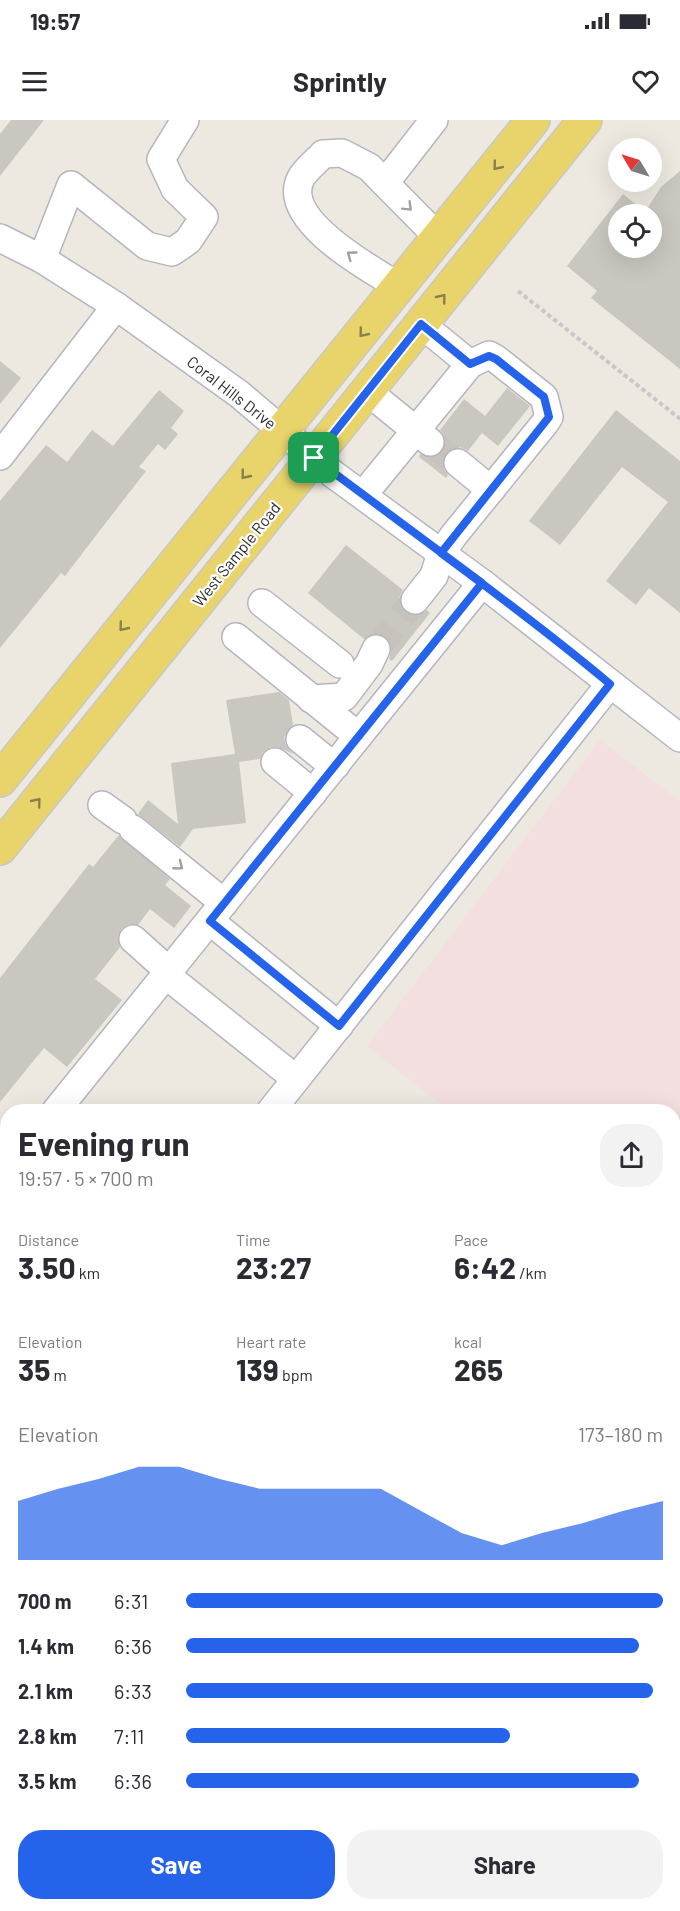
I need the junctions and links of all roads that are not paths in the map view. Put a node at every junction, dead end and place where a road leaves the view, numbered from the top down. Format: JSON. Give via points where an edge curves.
{"nodes":[{"id":1,"x":185,"y":120,"type":"edge"},
{"id":2,"x":434,"y":120,"type":"edge"},
{"id":3,"x":533,"y":120,"type":"edge"},
{"id":4,"x":580,"y":124,"type":"edge"},
{"id":5,"x":385,"y":183,"type":"junction"},
{"id":6,"x":0,"y":238,"type":"edge"},
{"id":7,"x":439,"y":238,"type":"junction"},
{"id":8,"x":42,"y":259,"type":"junction"},
{"id":9,"x":400,"y":287,"type":"junction"},
{"id":10,"x":116,"y":306,"type":"junction"},
{"id":11,"x":421,"y":324,"type":"junction"},
{"id":12,"x":470,"y":364,"type":"junction"},
{"id":13,"x":367,"y":391,"type":"junction"},
{"id":14,"x":281,"y":430,"type":"junction"},
{"id":15,"x":424,"y":436,"type":"junction"},
{"id":16,"x":0,"y":456,"type":"edge"},
{"id":17,"x":314,"y":458,"type":"junction"},
{"id":18,"x":458,"y":463,"type":"tunnel mouth"},
{"id":19,"x":490,"y":490,"type":"junction"},
{"id":20,"x":363,"y":495,"type":"junction"},
{"id":21,"x":441,"y":553,"type":"junction"},
{"id":22,"x":482,"y":583,"type":"junction"},
{"id":23,"x":416,"y":598,"type":"tunnel mouth"},
{"id":24,"x":262,"y":603,"type":"dead end"},
{"id":25,"x":236,"y":637,"type":"dead end"},
{"id":26,"x":340,"y":664,"type":"dead end"},
{"id":27,"x":610,"y":684,"type":"junction"},
{"id":28,"x":398,"y":687,"type":"junction"},
{"id":29,"x":344,"y":697,"type":"junction"},
{"id":30,"x":311,"y":699,"type":"junction"},
{"id":31,"x":363,"y":731,"type":"junction"},
{"id":32,"x":680,"y":738,"type":"edge"},
{"id":33,"x":300,"y":739,"type":"dead end"},
{"id":34,"x":275,"y":762,"type":"dead end"},
{"id":35,"x":336,"y":765,"type":"junction"},
{"id":36,"x":0,"y":780,"type":"edge"},
{"id":37,"x":313,"y":793,"type":"junction"},
{"id":38,"x":119,"y":818,"type":"dead end"},
{"id":39,"x":0,"y":848,"type":"edge"},
{"id":40,"x":217,"y":912,"type":"junction"},
{"id":41,"x":133,"y":939,"type":"dead end"},
{"id":42,"x":166,"y":975,"type":"junction"},
{"id":43,"x":339,"y":1026,"type":"junction"},
{"id":44,"x":296,"y":1079,"type":"junction"},
{"id":45,"x":62,"y":1104,"type":"edge"},
{"id":46,"x":276,"y":1104,"type":"edge"}],
"edges":[{"from":1,"to":8,"type":"street","via":[[160,159],[175,189],[204,217],[188,241],[171,252],[147,246],[72,185]]},
{"from":2,"to":5,"type":"street"},
{"from":3,"to":7,"type":"main road","one_way":true},
{"from":11,"to":4,"type":"main road","name":"West Sample Road","one_way":true},
{"from":5,"to":7,"type":"street","one_way":true},
{"from":9,"to":5,"type":"street","one_way":true,"via":[[317,230],[301,206],[298,191],[302,177],[324,154],[342,153],[369,167]]},
{"from":6,"to":8,"type":"street","name":"Coral Hills Drive"},
{"from":7,"to":9,"type":"main road"},
{"from":8,"to":10,"type":"street","name":"Coral Hills Drive"},
{"from":9,"to":14,"type":"main road","one_way":true},
{"from":10,"to":14,"type":"street","name":"Coral Hills Drive","via":[[239,394]]},
{"from":10,"to":16,"type":"street"},
{"from":11,"to":12,"type":"street"},
{"from":11,"to":13,"type":"main road","name":"West Sample Road"},
{"from":12,"to":15,"type":"street"},
{"from":12,"to":19,"type":"street","via":[[489,356],[496,359],[544,397],[548,406],[545,423]]},
{"from":13,"to":15,"type":"street"},
{"from":13,"to":17,"type":"main road","name":"West Sample Road"},
{"from":14,"to":17,"type":"street","name":"Coral Hills Drive"},
{"from":14,"to":36,"type":"main road","one_way":true},
{"from":15,"to":20,"type":"street"},
{"from":17,"to":20,"type":"street","name":"Coral Hills Drive"},
{"from":39,"to":17,"type":"main road","name":"West Sample Road","one_way":true},
{"from":18,"to":19,"type":"street"},
{"from":19,"to":21,"type":"street"},
{"from":20,"to":21,"type":"street","name":"Coral Hills Drive"},
{"from":21,"to":22,"type":"street","name":"Coral Hills Drive"},
{"from":21,"to":23,"type":"street","via":[[434,576]]},
{"from":22,"to":27,"type":"street","name":"Coral Hills Drive"},
{"from":22,"to":28,"type":"street"},
{"from":24,"to":26,"type":"street"},
{"from":25,"to":30,"type":"street"},
{"from":27,"to":32,"type":"street","name":"Coral Hills Drive"},
{"from":27,"to":43,"type":"street"},
{"from":28,"to":29,"type":"street","via":[[373,657]]},
{"from":28,"to":31,"type":"street"},
{"from":29,"to":30,"type":"street"},
{"from":29,"to":31,"type":"street"},
{"from":30,"to":31,"type":"street"},
{"from":31,"to":35,"type":"street"},
{"from":33,"to":35,"type":"street"},
{"from":34,"to":37,"type":"street"},
{"from":35,"to":37,"type":"street"},
{"from":37,"to":40,"type":"street"},
{"from":38,"to":40,"type":"street","one_way":true},
{"from":40,"to":42,"type":"street"},
{"from":40,"to":43,"type":"street"},
{"from":41,"to":42,"type":"street","via":[[162,965]]},
{"from":42,"to":44,"type":"street"},
{"from":42,"to":45,"type":"street"},
{"from":43,"to":44,"type":"street"},
{"from":44,"to":46,"type":"street"}]}
